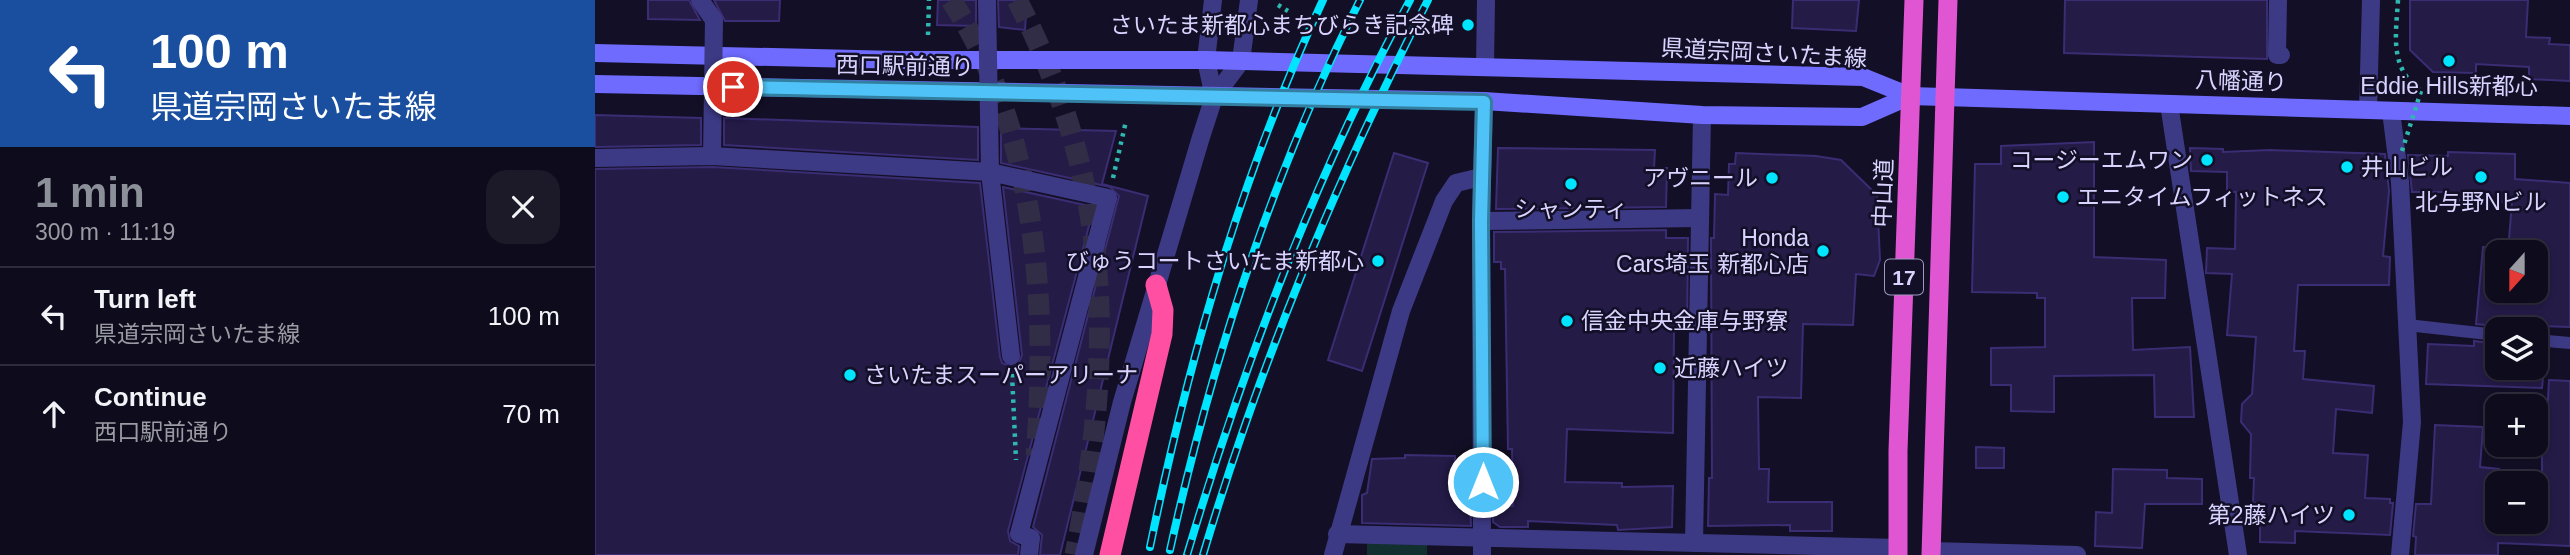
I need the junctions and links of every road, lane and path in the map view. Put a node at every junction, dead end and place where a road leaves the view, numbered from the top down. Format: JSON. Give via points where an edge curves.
{"nodes":[{"id":1,"x":700,"y":0,"type":"edge"},
{"id":2,"x":929,"y":0,"type":"edge"},
{"id":3,"x":987,"y":0,"type":"edge"},
{"id":4,"x":1213,"y":0,"type":"edge"},
{"id":5,"x":1249,"y":0,"type":"edge"},
{"id":6,"x":1486,"y":0,"type":"edge"},
{"id":7,"x":1914,"y":0,"type":"edge"},
{"id":8,"x":1948,"y":0,"type":"edge"},
{"id":9,"x":2278,"y":0,"type":"edge"},
{"id":10,"x":2371,"y":0,"type":"edge"},
{"id":11,"x":2398,"y":0,"type":"edge"},
{"id":12,"x":1278,"y":5,"type":"dead end"},
{"id":13,"x":1287,"y":10,"type":"dead end"},
{"id":14,"x":928,"y":35,"type":"dead end"},
{"id":15,"x":595,"y":53,"type":"edge"},
{"id":16,"x":2281,"y":55,"type":"dead end"},
{"id":17,"x":1206,"y":60,"type":"junction"},
{"id":18,"x":1241,"y":61,"type":"junction"},
{"id":19,"x":1485,"y":67,"type":"junction"},
{"id":20,"x":595,"y":83,"type":"edge"},
{"id":21,"x":1910,"y":96,"type":"junction"},
{"id":22,"x":1214,"y":97,"type":"junction"},
{"id":23,"x":1945,"y":97,"type":"junction"},
{"id":24,"x":1484,"y":102,"type":"junction"},
{"id":25,"x":2169,"y":104,"type":"junction"},
{"id":26,"x":2368,"y":110,"type":"junction"},
{"id":27,"x":2391,"y":111,"type":"junction"},
{"id":28,"x":1702,"y":115,"type":"junction"},
{"id":29,"x":2570,"y":116,"type":"edge"},
{"id":30,"x":1126,"y":121,"type":"dead end"},
{"id":31,"x":2402,"y":151,"type":"dead end"},
{"id":32,"x":712,"y":156,"type":"junction"},
{"id":33,"x":595,"y":158,"type":"edge"},
{"id":34,"x":990,"y":172,"type":"junction"},
{"id":35,"x":1481,"y":177,"type":"junction"},
{"id":36,"x":1108,"y":198,"type":"junction"},
{"id":37,"x":1699,"y":218,"type":"junction"},
{"id":38,"x":1481,"y":221,"type":"junction"},
{"id":39,"x":1156,"y":285,"type":"junction"},
{"id":40,"x":2407,"y":325,"type":"junction"},
{"id":41,"x":2485,"y":334,"type":"edge"},
{"id":42,"x":2548,"y":341,"type":"edge"},
{"id":43,"x":2570,"y":343,"type":"edge"},
{"id":44,"x":1011,"y":356,"type":"joint"},
{"id":45,"x":1016,"y":466,"type":"dead end"},
{"id":46,"x":1337,"y":534,"type":"junction"},
{"id":47,"x":1694,"y":543,"type":"junction"},
{"id":48,"x":1482,"y":546,"type":"edge"},
{"id":49,"x":1665,"y":549,"type":"edge"},
{"id":50,"x":1898,"y":551,"type":"edge"},
{"id":51,"x":1931,"y":553,"type":"edge"},
{"id":52,"x":1029,"y":555,"type":"edge"},
{"id":53,"x":1084,"y":555,"type":"edge"},
{"id":54,"x":1110,"y":555,"type":"edge"},
{"id":55,"x":1333,"y":555,"type":"edge"},
{"id":56,"x":2077,"y":555,"type":"edge"},
{"id":57,"x":2238,"y":555,"type":"edge"},
{"id":58,"x":2400,"y":555,"type":"edge"}],
"edges":[{"from":1,"to":32,"type":"street","bridge":true,"via":[[714,20]]},
{"from":2,"to":14,"type":"path"},
{"from":3,"to":34,"type":"street","bridge":true},
{"from":4,"to":17,"type":"street"},
{"from":5,"to":18,"type":"street"},
{"from":6,"to":19,"type":"street"},
{"from":7,"to":21,"type":"highway","name":"中山道","number":"17"},
{"from":8,"to":23,"type":"highway","number":"17"},
{"from":9,"to":16,"type":"street","via":[[2277,55]]},
{"from":10,"to":26,"type":"street"},
{"from":11,"to":31,"type":"path","bridge":true,"via":[[2396,51],[2405,77],[2421,91]]},
{"from":12,"to":13,"type":"path"},
{"from":15,"to":17,"type":"main road","name":"西口駅前通り","via":[[897,61]]},
{"from":17,"to":18,"type":"main road","name":"県道宗岡さいたま線"},
{"from":17,"to":22,"type":"street"},
{"from":18,"to":19,"type":"main road","name":"県道宗岡さいたま線"},
{"from":18,"to":22,"type":"street"},
{"from":19,"to":21,"type":"main road","name":"県道宗岡さいたま線","via":[[1863,78]]},
{"from":20,"to":22,"type":"main road","name":"西口駅前通り"},
{"from":21,"to":23,"type":"main road","name":"八幡通り"},
{"from":21,"to":28,"type":"main road","via":[[1862,117]]},
{"from":21,"to":50,"type":"highway","name":"中山道","number":"17"},
{"from":22,"to":24,"type":"main road"},
{"from":22,"to":39,"type":"street"},
{"from":23,"to":25,"type":"main road","name":"八幡通り"},
{"from":23,"to":51,"type":"highway","number":"17"},
{"from":24,"to":28,"type":"main road"},
{"from":24,"to":35,"type":"street"},
{"from":25,"to":26,"type":"main road","name":"八幡通り"},
{"from":25,"to":57,"type":"street"},
{"from":26,"to":27,"type":"main road","name":"八幡通り"},
{"from":27,"to":29,"type":"main road","name":"八幡通り"},
{"from":27,"to":40,"type":"street","via":[[2400,182]]},
{"from":28,"to":37,"type":"street"},
{"from":30,"to":36,"type":"path"},
{"from":32,"to":33,"type":"street","bridge":true},
{"from":32,"to":34,"type":"street","bridge":true},
{"from":34,"to":36,"type":"street","bridge":true},
{"from":34,"to":44,"type":"street"},
{"from":35,"to":38,"type":"street"},
{"from":35,"to":46,"type":"street","via":[[1456,183],[1444,201],[1401,311]]},
{"from":36,"to":52,"type":"street","bridge":true,"via":[[1019,534],[1031,538]]},
{"from":37,"to":38,"type":"street"},
{"from":37,"to":47,"type":"street"},
{"from":38,"to":48,"type":"street"},
{"from":39,"to":53,"type":"street"},
{"from":39,"to":54,"type":"highway","via":[[1163,310],[1162,334]]},
{"from":40,"to":41,"type":"lane"},
{"from":40,"to":58,"type":"street","via":[[2412,422]]},
{"from":42,"to":43,"type":"lane"},
{"from":44,"to":45,"type":"path"},
{"from":46,"to":48,"type":"street"},
{"from":46,"to":55,"type":"street"},
{"from":47,"to":49,"type":"street"},
{"from":47,"to":50,"type":"street"},
{"from":48,"to":49,"type":"street"},
{"from":51,"to":56,"type":"street"}]}
